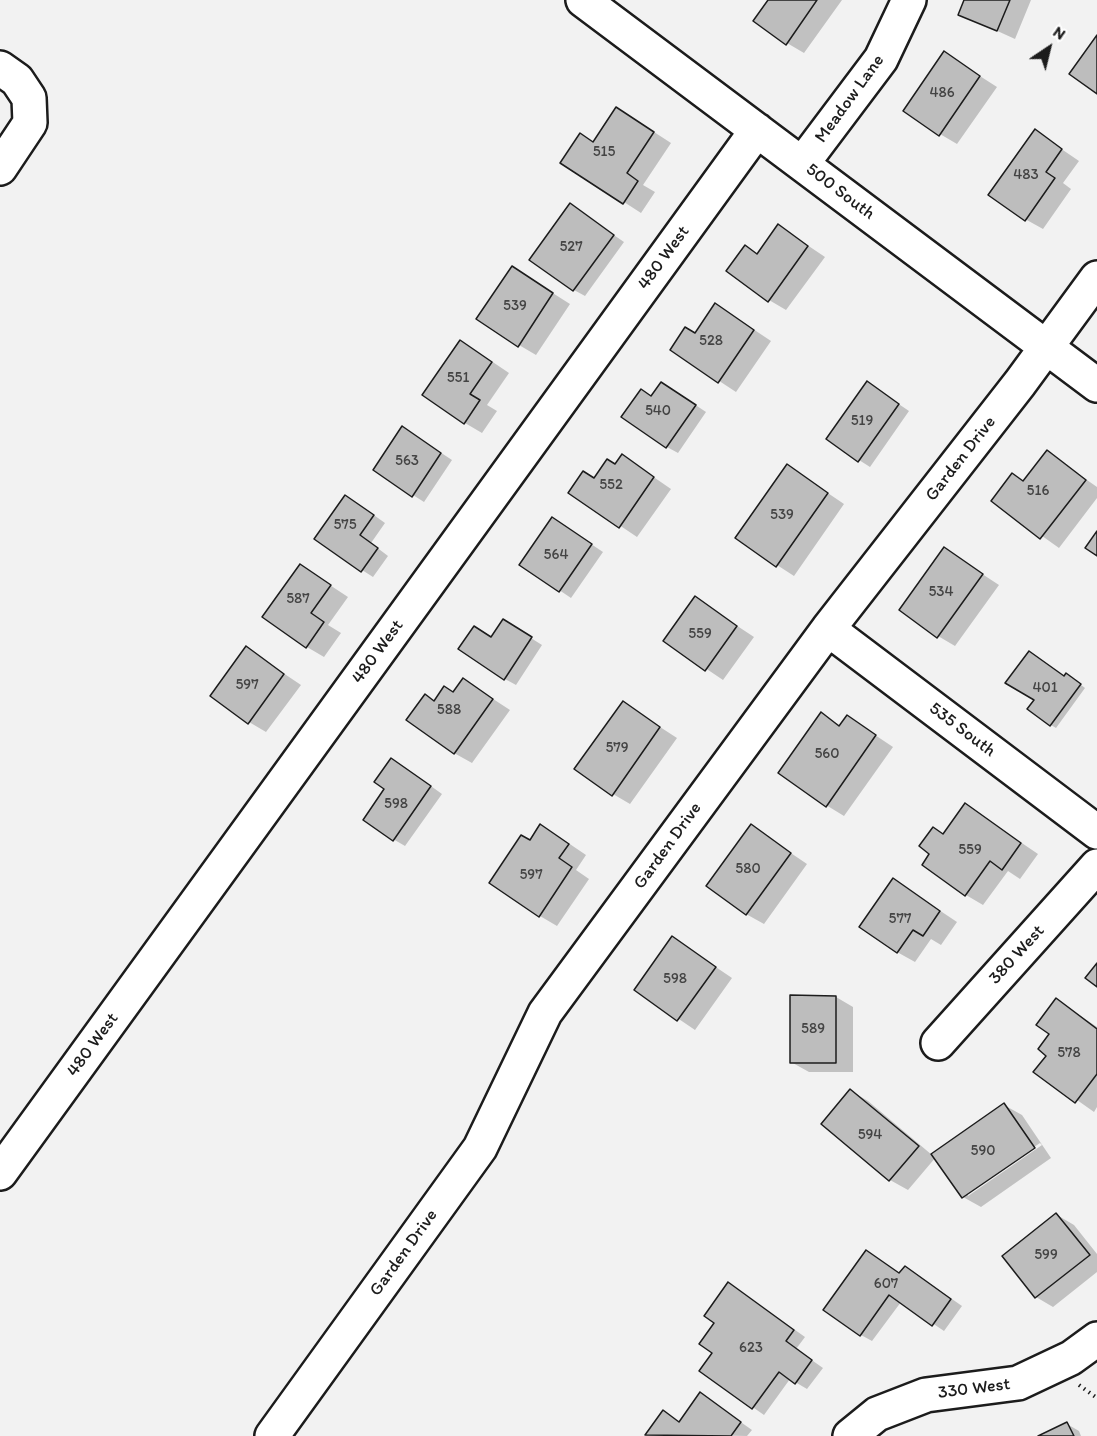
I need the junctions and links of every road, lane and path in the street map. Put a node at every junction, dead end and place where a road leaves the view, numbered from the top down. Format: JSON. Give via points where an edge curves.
{"nodes":[{"id":1,"x":583,"y":0,"type":"edge"},
{"id":2,"x":909,"y":0,"type":"edge"},
{"id":3,"x":0,"y":68,"type":"edge"},
{"id":4,"x":757,"y":130,"type":"junction"},
{"id":5,"x":802,"y":164,"type":"junction"},
{"id":6,"x":0,"y":168,"type":"edge"},
{"id":7,"x":1097,"y":278,"type":"edge"},
{"id":8,"x":1047,"y":347,"type":"junction"},
{"id":9,"x":1097,"y":385,"type":"edge"},
{"id":10,"x":828,"y":629,"type":"junction"},
{"id":11,"x":1097,"y":832,"type":"edge"},
{"id":12,"x":1097,"y":866,"type":"edge"},
{"id":13,"x":938,"y":1043,"type":"dead end"},
{"id":14,"x":0,"y":1173,"type":"edge"},
{"id":15,"x":1097,"y":1339,"type":"edge"},
{"id":16,"x":1076,"y":1383,"type":"dead end"},
{"id":17,"x":1097,"y":1398,"type":"edge"},
{"id":18,"x":272,"y":1436,"type":"edge"},
{"id":19,"x":850,"y":1436,"type":"edge"}],
"edges":[{"from":1,"to":4,"type":"street","name":"500 South"},
{"from":2,"to":5,"type":"street","name":"Meadow Lane","via":[[881,59]]},
{"from":3,"to":6,"type":"street","via":[[17,80],[29,98],[30,123]]},
{"from":4,"to":5,"type":"street","name":"500 South"},
{"from":4,"to":14,"type":"street","name":"480 West"},
{"from":5,"to":8,"type":"street","name":"500 South"},
{"from":7,"to":8,"type":"street","name":"Garden Drive"},
{"from":8,"to":9,"type":"street","name":"500 South"},
{"from":8,"to":10,"type":"street","name":"Garden Drive"},
{"from":10,"to":11,"type":"street","name":"535 South"},
{"from":10,"to":18,"type":"street","name":"Garden Drive","via":[[545,1013],[480,1148]]},
{"from":12,"to":13,"type":"street","name":"380 West"},
{"from":15,"to":19,"type":"street","name":"330 West","via":[[1071,1358],[1018,1383],[926,1395],[877,1414]]},
{"from":16,"to":17,"type":"path"}]}
